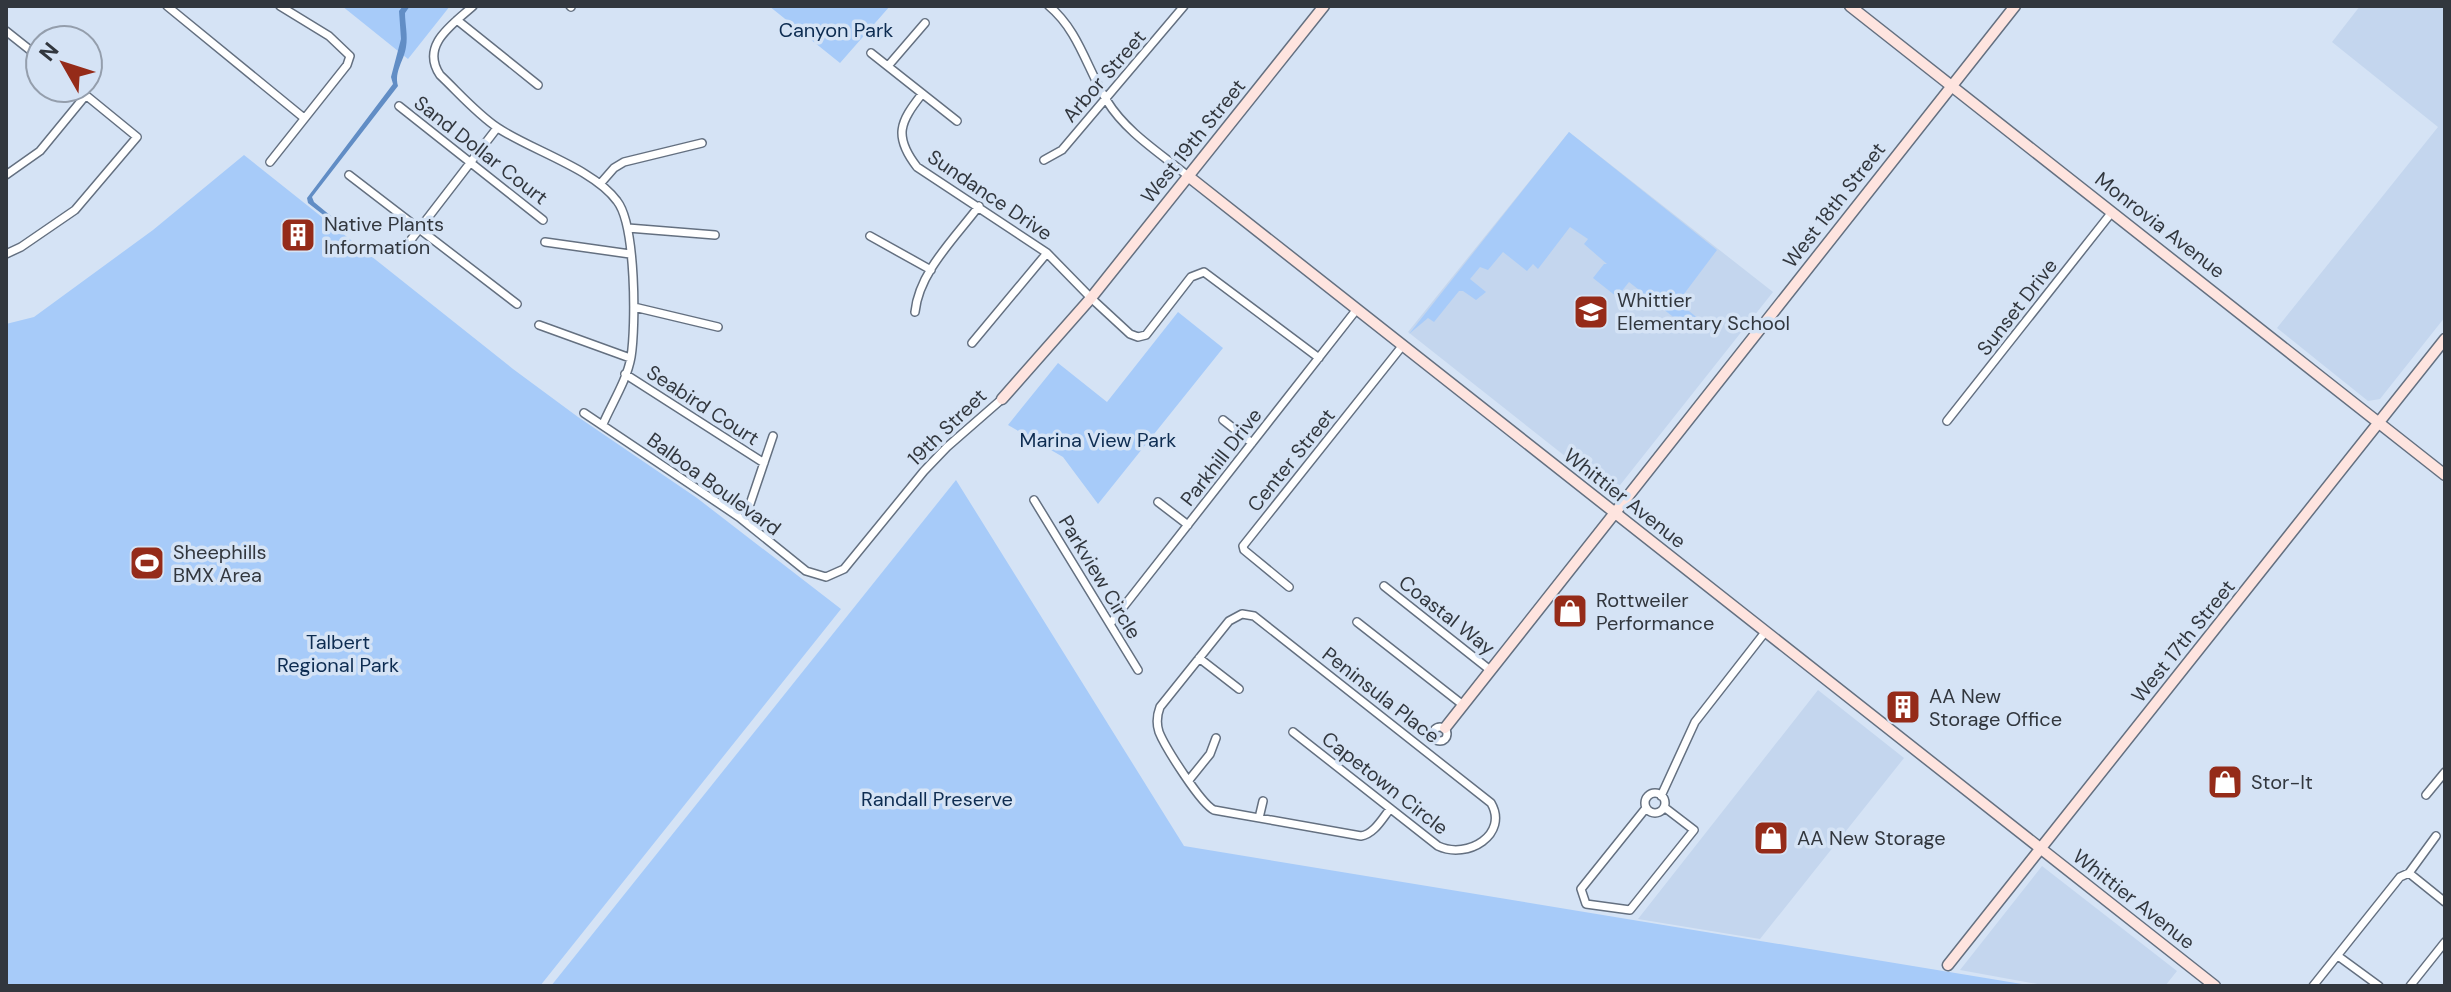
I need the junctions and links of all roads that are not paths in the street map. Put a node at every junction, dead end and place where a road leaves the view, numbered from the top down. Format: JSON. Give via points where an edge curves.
{"nodes":[{"id":1,"x":167,"y":6,"type":"edge"},
{"id":2,"x":280,"y":6,"type":"edge"},
{"id":3,"x":473,"y":6,"type":"edge"},
{"id":4,"x":1049,"y":6,"type":"edge"},
{"id":5,"x":1184,"y":6,"type":"edge"},
{"id":6,"x":1324,"y":6,"type":"edge"},
{"id":7,"x":1850,"y":6,"type":"edge"},
{"id":8,"x":2015,"y":6,"type":"edge"},
{"id":9,"x":457,"y":20,"type":"junction"},
{"id":10,"x":925,"y":23,"type":"dead end"},
{"id":11,"x":6,"y":31,"type":"edge"},
{"id":12,"x":24,"y":45,"type":"edge"},
{"id":13,"x":871,"y":53,"type":"dead end"},
{"id":14,"x":888,"y":66,"type":"junction"},
{"id":15,"x":538,"y":85,"type":"dead end"},
{"id":16,"x":1951,"y":86,"type":"junction"},
{"id":17,"x":922,"y":94,"type":"junction"},
{"id":18,"x":1105,"y":98,"type":"junction"},
{"id":19,"x":79,"y":104,"type":"edge"},
{"id":20,"x":97,"y":104,"type":"edge"},
{"id":21,"x":399,"y":106,"type":"dead end"},
{"id":22,"x":304,"y":118,"type":"junction"},
{"id":23,"x":957,"y":121,"type":"dead end"},
{"id":24,"x":497,"y":128,"type":"junction"},
{"id":25,"x":702,"y":143,"type":"dead end"},
{"id":26,"x":1044,"y":160,"type":"dead end"},
{"id":27,"x":270,"y":162,"type":"dead end"},
{"id":28,"x":471,"y":163,"type":"junction"},
{"id":29,"x":6,"y":175,"type":"edge"},
{"id":30,"x":349,"y":175,"type":"dead end"},
{"id":31,"x":1188,"y":176,"type":"junction"},
{"id":32,"x":600,"y":184,"type":"junction"},
{"id":33,"x":979,"y":206,"type":"junction"},
{"id":34,"x":2112,"y":212,"type":"junction"},
{"id":35,"x":543,"y":220,"type":"dead end"},
{"id":36,"x":628,"y":228,"type":"junction"},
{"id":37,"x":420,"y":229,"type":"junction"},
{"id":38,"x":715,"y":235,"type":"dead end"},
{"id":39,"x":870,"y":236,"type":"dead end"},
{"id":40,"x":410,"y":241,"type":"dead end"},
{"id":41,"x":545,"y":242,"type":"dead end"},
{"id":42,"x":1047,"y":253,"type":"junction"},
{"id":43,"x":6,"y":254,"type":"edge"},
{"id":44,"x":630,"y":254,"type":"junction"},
{"id":45,"x":931,"y":270,"type":"junction"},
{"id":46,"x":1091,"y":298,"type":"junction"},
{"id":47,"x":517,"y":304,"type":"dead end"},
{"id":48,"x":634,"y":307,"type":"junction"},
{"id":49,"x":1357,"y":309,"type":"junction"},
{"id":50,"x":915,"y":312,"type":"dead end"},
{"id":51,"x":539,"y":325,"type":"dead end"},
{"id":52,"x":718,"y":327,"type":"dead end"},
{"id":53,"x":2445,"y":339,"type":"edge"},
{"id":54,"x":972,"y":343,"type":"dead end"},
{"id":55,"x":1403,"y":345,"type":"junction"},
{"id":56,"x":630,"y":358,"type":"junction"},
{"id":57,"x":1319,"y":358,"type":"junction"},
{"id":58,"x":625,"y":374,"type":"junction"},
{"id":59,"x":1002,"y":399,"type":"joint"},
{"id":60,"x":584,"y":413,"type":"dead end"},
{"id":61,"x":1223,"y":420,"type":"dead end"},
{"id":62,"x":1947,"y":421,"type":"dead end"},
{"id":63,"x":2379,"y":423,"type":"junction"},
{"id":64,"x":603,"y":424,"type":"junction"},
{"id":65,"x":773,"y":436,"type":"dead end"},
{"id":66,"x":1252,"y":443,"type":"junction"},
{"id":67,"x":764,"y":463,"type":"junction"},
{"id":68,"x":2445,"y":475,"type":"edge"},
{"id":69,"x":1034,"y":500,"type":"dead end"},
{"id":70,"x":1158,"y":502,"type":"dead end"},
{"id":71,"x":749,"y":507,"type":"dead end"},
{"id":72,"x":1614,"y":512,"type":"junction"},
{"id":73,"x":1188,"y":525,"type":"junction"},
{"id":74,"x":826,"y":577,"type":"joint"},
{"id":75,"x":1384,"y":586,"type":"dead end"},
{"id":76,"x":1289,"y":587,"type":"dead end"},
{"id":77,"x":1357,"y":622,"type":"dead end"},
{"id":78,"x":1110,"y":624,"type":"junction"},
{"id":79,"x":1766,"y":631,"type":"junction"},
{"id":80,"x":1199,"y":658,"type":"junction"},
{"id":81,"x":1138,"y":670,"type":"dead end"},
{"id":82,"x":1490,"y":670,"type":"junction"},
{"id":83,"x":1239,"y":689,"type":"dead end"},
{"id":84,"x":1463,"y":705,"type":"junction"},
{"id":85,"x":1445,"y":728,"type":"junction"},
{"id":86,"x":1293,"y":732,"type":"dead end"},
{"id":87,"x":1433,"y":732,"type":"junction"},
{"id":88,"x":1216,"y":738,"type":"dead end"},
{"id":89,"x":1441,"y":741,"type":"junction"},
{"id":90,"x":1419,"y":746,"type":"junction"},
{"id":91,"x":1432,"y":756,"type":"junction"},
{"id":92,"x":2445,"y":772,"type":"edge"},
{"id":93,"x":1189,"y":780,"type":"junction"},
{"id":94,"x":2426,"y":795,"type":"dead end"},
{"id":95,"x":1661,"y":796,"type":"junction"},
{"id":96,"x":1263,"y":801,"type":"dead end"},
{"id":97,"x":1664,"y":807,"type":"junction"},
{"id":98,"x":1646,"y":808,"type":"junction"},
{"id":99,"x":1390,"y":809,"type":"junction"},
{"id":100,"x":1259,"y":818,"type":"junction"},
{"id":101,"x":2436,"y":836,"type":"dead end"},
{"id":102,"x":2041,"y":848,"type":"junction"},
{"id":103,"x":1461,"y":852,"type":"joint"},
{"id":104,"x":2409,"y":873,"type":"junction"},
{"id":105,"x":2445,"y":902,"type":"edge"},
{"id":106,"x":2445,"y":942,"type":"edge"},
{"id":107,"x":2338,"y":956,"type":"junction"},
{"id":108,"x":1948,"y":965,"type":"dead end"},
{"id":109,"x":2215,"y":986,"type":"edge"},
{"id":110,"x":2313,"y":986,"type":"edge"},
{"id":111,"x":2379,"y":986,"type":"edge"},
{"id":112,"x":2410,"y":986,"type":"edge"}],
"edges":[{"from":1,"to":22,"type":"street"},
{"from":2,"to":22,"type":"street","via":[[329,36],[350,56]]},
{"from":3,"to":9,"type":"street"},
{"from":4,"to":18,"type":"street","name":"Whittier Avenue","via":[[1075,38]]},
{"from":5,"to":18,"type":"street","name":"Arbor Street"},
{"from":6,"to":31,"type":"street","name":"West 19th Street"},
{"from":7,"to":16,"type":"street","name":"Monrovia Avenue"},
{"from":8,"to":16,"type":"street","name":"West 18th Street"},
{"from":9,"to":15,"type":"street"},
{"from":9,"to":24,"type":"street","via":[[435,45],[434,65]]},
{"from":10,"to":14,"type":"street"},
{"from":11,"to":12,"type":"street"},
{"from":13,"to":14,"type":"street"},
{"from":14,"to":17,"type":"street"},
{"from":16,"to":34,"type":"street","name":"Monrovia Avenue"},
{"from":16,"to":72,"type":"street","name":"West 18th Street"},
{"from":17,"to":23,"type":"street"},
{"from":17,"to":33,"type":"street","name":"Sundance Drive","via":[[904,118],[906,153],[917,167]]},
{"from":18,"to":26,"type":"street","name":"Arbor Street","via":[[1062,150]]},
{"from":18,"to":31,"type":"street","name":"Whittier Avenue","via":[[1129,128]]},
{"from":19,"to":29,"type":"street","via":[[40,151]]},
{"from":20,"to":43,"type":"street","via":[[137,137],[75,210]]},
{"from":21,"to":28,"type":"street","name":"Sand Dollar Court"},
{"from":22,"to":27,"type":"street"},
{"from":24,"to":28,"type":"street"},
{"from":24,"to":32,"type":"street"},
{"from":25,"to":32,"type":"street","via":[[624,162]]},
{"from":28,"to":35,"type":"street","name":"Sand Dollar Court"},
{"from":28,"to":37,"type":"street"},
{"from":30,"to":37,"type":"street"},
{"from":31,"to":46,"type":"street","name":"West 19th Street"},
{"from":31,"to":49,"type":"street","name":"Whittier Avenue"},
{"from":32,"to":36,"type":"street","via":[[618,201]]},
{"from":33,"to":42,"type":"street","name":"Sundance Drive"},
{"from":33,"to":45,"type":"street"},
{"from":34,"to":62,"type":"street","name":"Sunset Drive"},
{"from":34,"to":63,"type":"street","name":"Monrovia Avenue"},
{"from":36,"to":38,"type":"street"},
{"from":36,"to":44,"type":"street"},
{"from":37,"to":40,"type":"street"},
{"from":37,"to":47,"type":"street"},
{"from":39,"to":45,"type":"street"},
{"from":41,"to":44,"type":"street"},
{"from":42,"to":46,"type":"street","name":"Sundance Drive"},
{"from":42,"to":54,"type":"street"},
{"from":44,"to":48,"type":"street"},
{"from":45,"to":50,"type":"street","via":[[917,294]]},
{"from":46,"to":57,"type":"street","name":"Sundance Drive","via":[[1138,337],[1146,335],[1191,277],[1204,272]]},
{"from":46,"to":59,"type":"street","name":"19th Street"},
{"from":48,"to":52,"type":"street"},
{"from":48,"to":56,"type":"street"},
{"from":49,"to":55,"type":"street","name":"Whittier Avenue"},
{"from":49,"to":57,"type":"street","name":"Parkhill Drive"},
{"from":51,"to":56,"type":"street"},
{"from":53,"to":63,"type":"street","name":"West 17th Street"},
{"from":55,"to":72,"type":"street","name":"Whittier Avenue"},
{"from":55,"to":76,"type":"street","name":"Center Street","via":[[1243,546]]},
{"from":56,"to":58,"type":"street"},
{"from":57,"to":66,"type":"street","name":"Parkhill Drive"},
{"from":58,"to":64,"type":"street"},
{"from":58,"to":67,"type":"street","name":"Seabird Court"},
{"from":59,"to":74,"type":"street","name":"19th Street","via":[[924,471],[844,569]]},
{"from":60,"to":64,"type":"street","name":"Balboa Boulevard"},
{"from":61,"to":66,"type":"street"},
{"from":63,"to":68,"type":"street","name":"Monrovia Avenue"},
{"from":63,"to":102,"type":"street","name":"West 17th Street"},
{"from":64,"to":74,"type":"street","name":"Balboa Boulevard","via":[[739,517],[797,565]]},
{"from":65,"to":67,"type":"street","name":"Seabird Court"},
{"from":66,"to":73,"type":"street","name":"Parkhill Drive"},
{"from":67,"to":71,"type":"street","name":"Seabird Court"},
{"from":69,"to":78,"type":"street","name":"Parkview Circle"},
{"from":70,"to":73,"type":"street"},
{"from":72,"to":79,"type":"street","name":"Whittier Avenue"},
{"from":72,"to":82,"type":"street","name":"West 18th Street"},
{"from":73,"to":78,"type":"street","name":"Parkhill Drive"},
{"from":75,"to":82,"type":"street","name":"Coastal Way"},
{"from":77,"to":84,"type":"street"},
{"from":78,"to":81,"type":"street","name":"Parkview Circle"},
{"from":79,"to":95,"type":"street","via":[[1695,722]]},
{"from":79,"to":102,"type":"street","name":"Whittier Avenue"},
{"from":80,"to":83,"type":"street"},
{"from":80,"to":90,"type":"street","name":"Peninsula Place","via":[[1229,621],[1242,614],[1254,616]]},
{"from":80,"to":93,"type":"street","via":[[1157,718],[1158,731]]},
{"from":82,"to":84,"type":"street","name":"West 18th Street"},
{"from":84,"to":85,"type":"street","name":"West 18th Street"},
{"from":85,"to":87,"type":"street"},
{"from":85,"to":89,"type":"street","name":"West 18th Street"},
{"from":86,"to":99,"type":"street","name":"Capetown Circle"},
{"from":87,"to":89,"type":"street"},
{"from":87,"to":90,"type":"street"},
{"from":88,"to":93,"type":"street"},
{"from":89,"to":91,"type":"street","name":"West 18th Street"},
{"from":90,"to":91,"type":"street","name":"Peninsula Place"},
{"from":91,"to":103,"type":"street","name":"Peninsula Place","via":[[1495,810],[1487,835]]},
{"from":92,"to":94,"type":"street"},
{"from":93,"to":100,"type":"street","via":[[1207,807]]},
{"from":95,"to":97,"type":"street"},
{"from":95,"to":98,"type":"street","via":[[1647,797]]},
{"from":96,"to":100,"type":"street"},
{"from":97,"to":98,"type":"street","via":[[1657,813]]},
{"from":97,"to":98,"type":"street","via":[[1694,830],[1640,899],[1630,910],[1586,904],[1581,889]]},
{"from":99,"to":100,"type":"street","via":[[1368,835],[1361,836]]},
{"from":99,"to":103,"type":"street","name":"Capetown Circle","via":[[1438,846]]},
{"from":101,"to":104,"type":"street"},
{"from":102,"to":108,"type":"street","name":"West 17th Street"},
{"from":102,"to":109,"type":"street","name":"Whittier Avenue"},
{"from":104,"to":105,"type":"street"},
{"from":104,"to":107,"type":"street","via":[[2400,877]]},
{"from":106,"to":112,"type":"street"},
{"from":107,"to":110,"type":"street"},
{"from":107,"to":111,"type":"street"}]}
